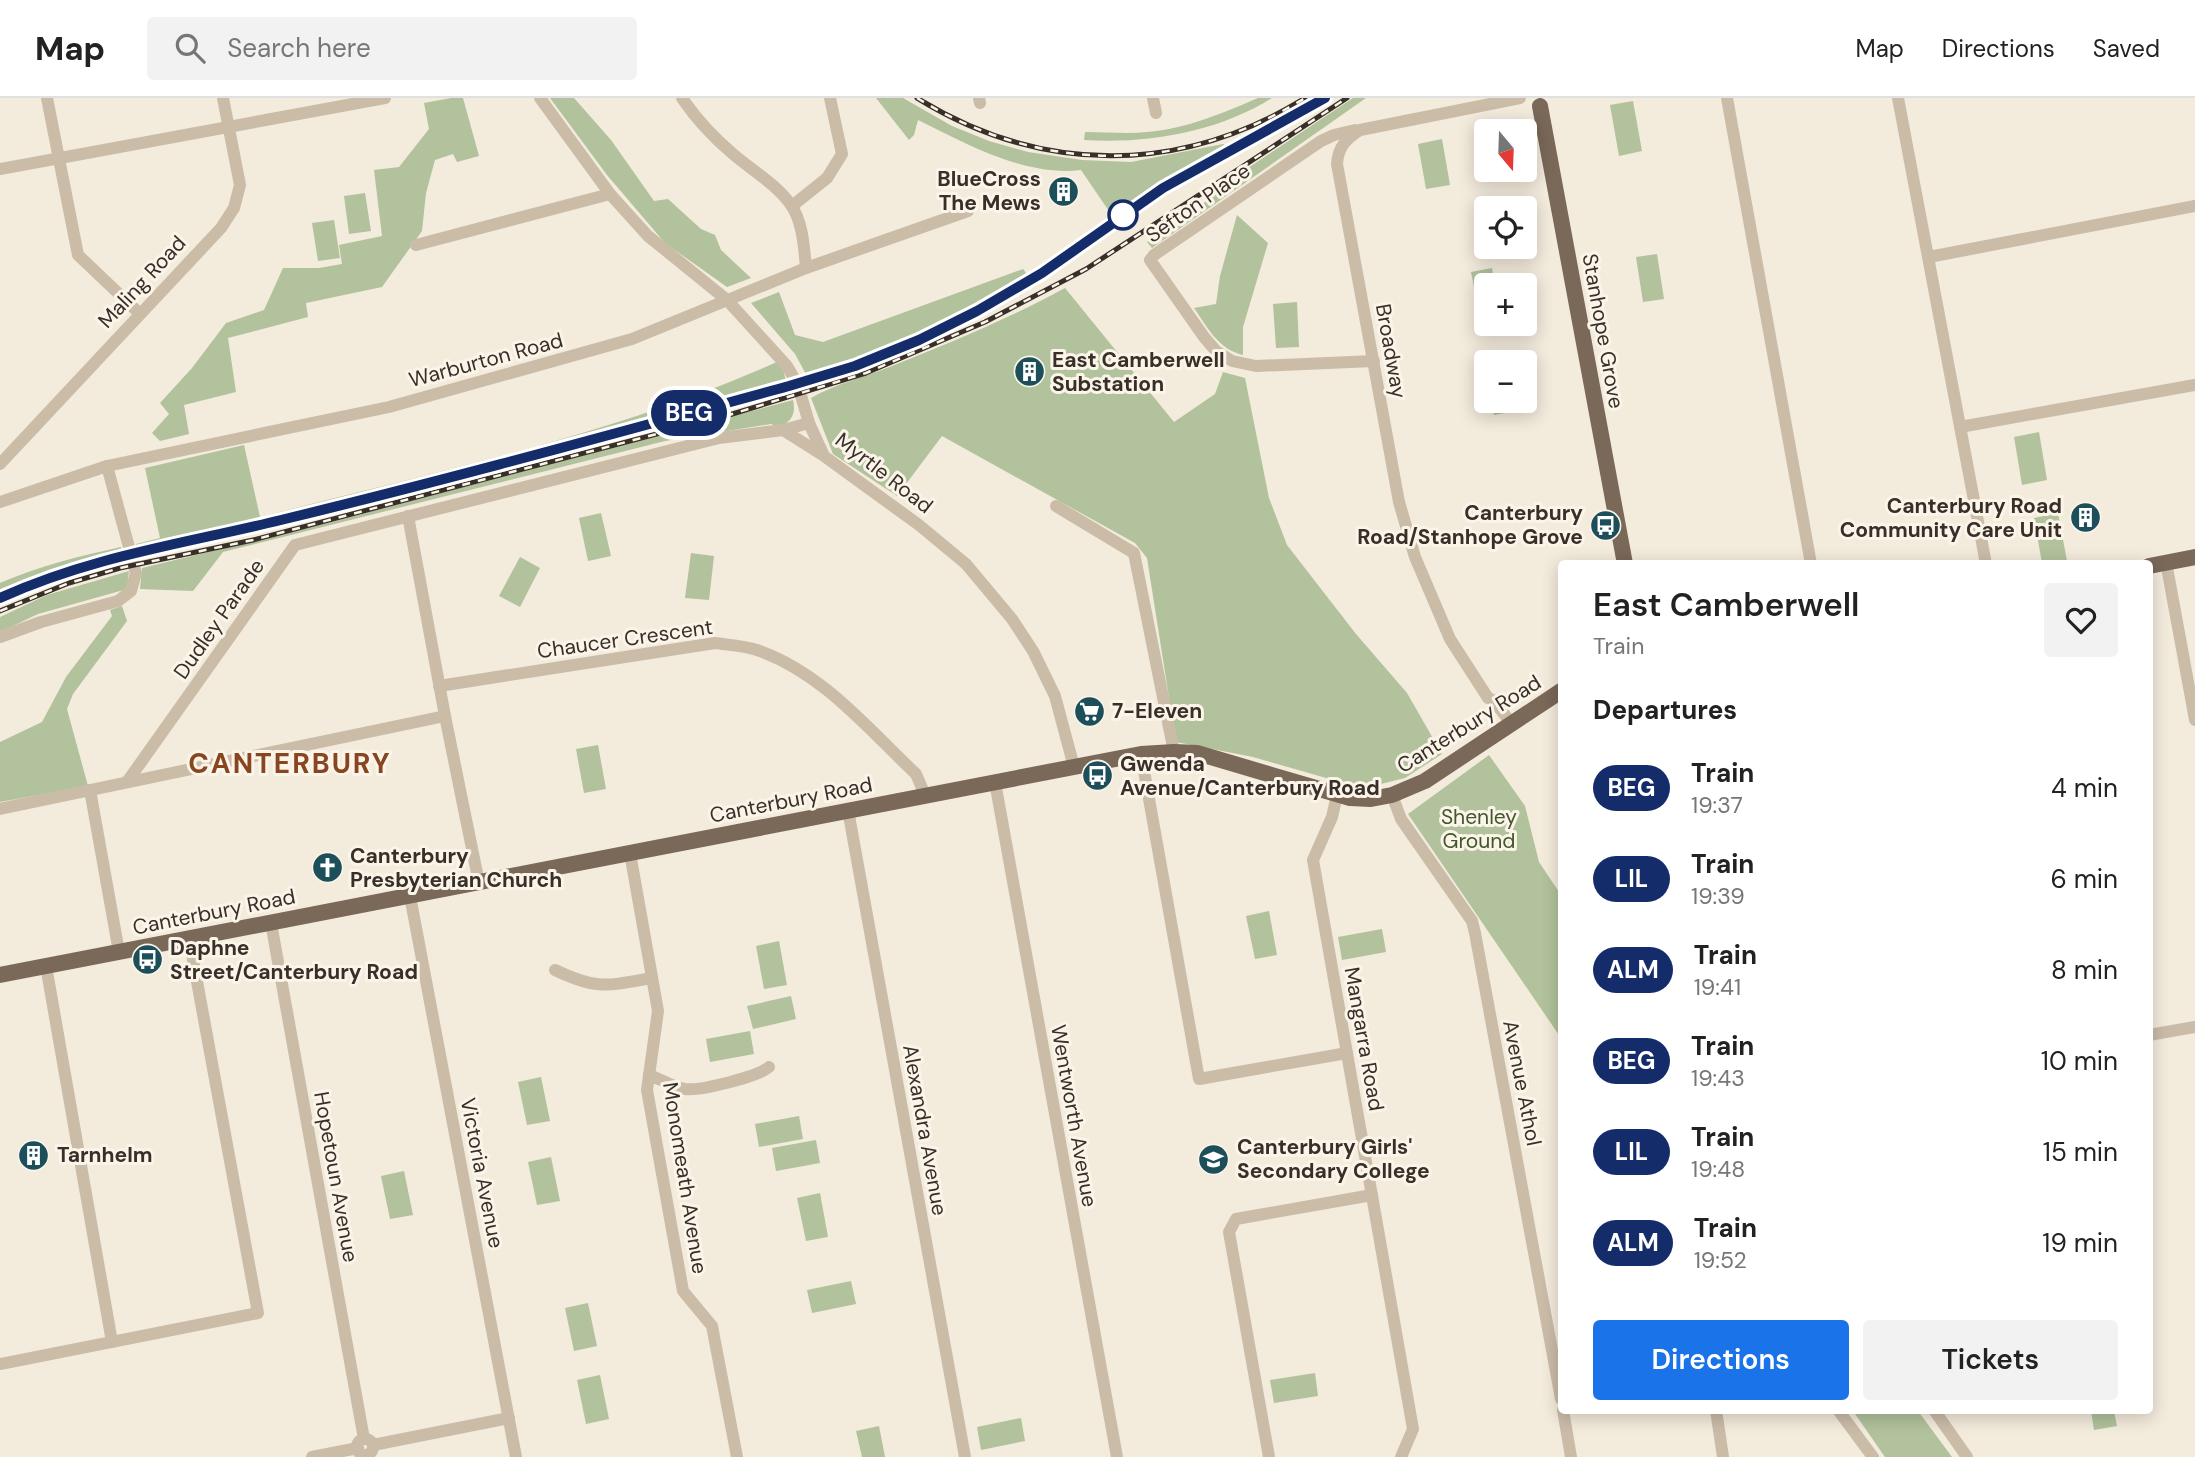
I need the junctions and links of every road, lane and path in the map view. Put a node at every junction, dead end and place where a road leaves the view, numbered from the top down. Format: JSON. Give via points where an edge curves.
{"nodes":[{"id":1,"x":47,"y":98,"type":"edge"},
{"id":2,"x":223,"y":98,"type":"edge"},
{"id":3,"x":385,"y":98,"type":"edge"},
{"id":4,"x":540,"y":98,"type":"edge"},
{"id":5,"x":682,"y":98,"type":"edge"},
{"id":6,"x":830,"y":98,"type":"edge"},
{"id":7,"x":1153,"y":98,"type":"edge"},
{"id":8,"x":1520,"y":98,"type":"edge"},
{"id":9,"x":1727,"y":98,"type":"edge"},
{"id":10,"x":1898,"y":98,"type":"edge"},
{"id":11,"x":1539,"y":101,"type":"edge"},
{"id":12,"x":1156,"y":113,"type":"dead end"},
{"id":13,"x":229,"y":126,"type":"junction"},
{"id":14,"x":1360,"y":130,"type":"junction"},
{"id":15,"x":58,"y":158,"type":"junction"},
{"id":16,"x":0,"y":169,"type":"edge"},
{"id":17,"x":610,"y":194,"type":"junction"},
{"id":18,"x":792,"y":206,"type":"junction"},
{"id":19,"x":2195,"y":206,"type":"edge"},
{"id":20,"x":968,"y":211,"type":"dead end"},
{"id":21,"x":416,"y":245,"type":"dead end"},
{"id":22,"x":1929,"y":257,"type":"junction"},
{"id":23,"x":806,"y":268,"type":"junction"},
{"id":24,"x":727,"y":300,"type":"junction"},
{"id":25,"x":139,"y":313,"type":"junction"},
{"id":26,"x":1374,"y":361,"type":"junction"},
{"id":27,"x":2195,"y":385,"type":"edge"},
{"id":28,"x":809,"y":423,"type":"junction"},
{"id":29,"x":1960,"y":427,"type":"junction"},
{"id":30,"x":783,"y":430,"type":"junction"},
{"id":31,"x":824,"y":456,"type":"junction"},
{"id":32,"x":0,"y":464,"type":"edge"},
{"id":33,"x":107,"y":466,"type":"junction"},
{"id":34,"x":0,"y":502,"type":"edge"},
{"id":35,"x":1056,"y":506,"type":"dead end"},
{"id":36,"x":408,"y":516,"type":"junction"},
{"id":37,"x":2195,"y":557,"type":"edge"},
{"id":38,"x":1624,"y":560,"type":"edge"},
{"id":39,"x":1810,"y":560,"type":"edge"},
{"id":40,"x":1985,"y":560,"type":"edge"},
{"id":41,"x":2166,"y":562,"type":"junction"},
{"id":42,"x":2153,"y":565,"type":"edge"},
{"id":43,"x":0,"y":637,"type":"edge"},
{"id":44,"x":439,"y":686,"type":"junction"},
{"id":45,"x":1558,"y":693,"type":"edge"},
{"id":46,"x":445,"y":716,"type":"junction"},
{"id":47,"x":2195,"y":720,"type":"edge"},
{"id":48,"x":1512,"y":723,"type":"junction"},
{"id":49,"x":1174,"y":752,"type":"junction"},
{"id":50,"x":1141,"y":754,"type":"junction"},
{"id":51,"x":1074,"y":766,"type":"junction"},
{"id":52,"x":127,"y":782,"type":"junction"},
{"id":53,"x":995,"y":782,"type":"junction"},
{"id":54,"x":90,"y":790,"type":"junction"},
{"id":55,"x":925,"y":795,"type":"junction"},
{"id":56,"x":1337,"y":795,"type":"junction"},
{"id":57,"x":1392,"y":795,"type":"junction"},
{"id":58,"x":0,"y":809,"type":"edge"},
{"id":59,"x":848,"y":810,"type":"junction"},
{"id":60,"x":630,"y":853,"type":"junction"},
{"id":61,"x":480,"y":883,"type":"junction"},
{"id":62,"x":410,"y":896,"type":"junction"},
{"id":63,"x":271,"y":923,"type":"junction"},
{"id":64,"x":189,"y":938,"type":"junction"},
{"id":65,"x":119,"y":952,"type":"junction"},
{"id":66,"x":46,"y":966,"type":"junction"},
{"id":67,"x":555,"y":970,"type":"dead end"},
{"id":68,"x":0,"y":975,"type":"edge"},
{"id":69,"x":652,"y":978,"type":"junction"},
{"id":70,"x":2195,"y":1027,"type":"edge"},
{"id":71,"x":2153,"y":1034,"type":"edge"},
{"id":72,"x":1347,"y":1053,"type":"junction"},
{"id":73,"x":769,"y":1067,"type":"dead end"},
{"id":74,"x":649,"y":1075,"type":"junction"},
{"id":75,"x":1372,"y":1195,"type":"junction"},
{"id":76,"x":113,"y":1342,"type":"junction"},
{"id":77,"x":0,"y":1364,"type":"edge"},
{"id":78,"x":1558,"y":1383,"type":"edge"},
{"id":79,"x":1564,"y":1414,"type":"edge"},
{"id":80,"x":1717,"y":1414,"type":"edge"},
{"id":81,"x":1841,"y":1414,"type":"edge"},
{"id":82,"x":1941,"y":1414,"type":"edge"},
{"id":83,"x":509,"y":1418,"type":"junction"},
{"id":84,"x":366,"y":1449,"type":"edge"},
{"id":85,"x":312,"y":1457,"type":"edge"},
{"id":86,"x":516,"y":1457,"type":"edge"},
{"id":87,"x":737,"y":1457,"type":"edge"},
{"id":88,"x":965,"y":1457,"type":"edge"},
{"id":89,"x":1117,"y":1457,"type":"edge"},
{"id":90,"x":1269,"y":1457,"type":"edge"},
{"id":91,"x":1401,"y":1457,"type":"edge"},
{"id":92,"x":1571,"y":1457,"type":"edge"},
{"id":93,"x":1723,"y":1457,"type":"edge"},
{"id":94,"x":1873,"y":1457,"type":"edge"},
{"id":95,"x":1967,"y":1457,"type":"edge"}],
"edges":[{"from":1,"to":15,"type":"street"},
{"from":2,"to":13,"type":"street","name":"Maling Road"},
{"from":3,"to":13,"type":"street"},
{"from":4,"to":17,"type":"street","name":"Myrtle Road"},
{"from":5,"to":18,"type":"street","via":[[702,127]]},
{"from":6,"to":18,"type":"street","via":[[842,154],[827,178]]},
{"from":7,"to":12,"type":"street"},
{"from":8,"to":14,"type":"street"},
{"from":9,"to":39,"type":"street"},
{"from":10,"to":22,"type":"street"},
{"from":11,"to":38,"type":"main road","name":"Stanhope Grove"},
{"from":13,"to":15,"type":"street"},
{"from":13,"to":25,"type":"street","name":"Maling Road","via":[[240,185],[234,208],[221,228]]},
{"from":14,"to":26,"type":"street","name":"Broadway","via":[[1344,142],[1337,164]]},
{"from":14,"to":26,"type":"street","name":"Sefton Place","via":[[1323,140],[1150,260],[1204,337],[1232,361],[1256,366]]},
{"from":15,"to":16,"type":"street"},
{"from":15,"to":25,"type":"street","via":[[78,255]]},
{"from":17,"to":21,"type":"street"},
{"from":17,"to":24,"type":"street","name":"Myrtle Road","via":[[648,236]]},
{"from":18,"to":23,"type":"street"},
{"from":19,"to":22,"type":"street"},
{"from":20,"to":23,"type":"street","name":"Warburton Road"},
{"from":22,"to":29,"type":"street"},
{"from":23,"to":24,"type":"street","name":"Warburton Road"},
{"from":24,"to":28,"type":"street","name":"Myrtle Road","via":[[786,366],[798,385]]},
{"from":24,"to":33,"type":"street","name":"Warburton Road","via":[[632,340],[389,407]]},
{"from":25,"to":32,"type":"street","name":"Maling Road"},
{"from":26,"to":48,"type":"street","name":"Broadway","via":[[1399,502],[1415,557],[1451,639],[1488,698]]},
{"from":27,"to":29,"type":"street"},
{"from":28,"to":30,"type":"street","name":"Dudley Parade"},
{"from":28,"to":31,"type":"street","name":"Myrtle Road"},
{"from":29,"to":40,"type":"street"},
{"from":30,"to":31,"type":"street"},
{"from":30,"to":36,"type":"street","name":"Dudley Parade","via":[[719,438]]},
{"from":31,"to":51,"type":"street","name":"Myrtle Road","via":[[966,564],[1012,619],[1055,696]]},
{"from":33,"to":34,"type":"street","name":"Warburton Road"},
{"from":33,"to":43,"type":"street","via":[[136,573],[131,591],[118,601]]},
{"from":35,"to":49,"type":"street","via":[[1134,553]]},
{"from":36,"to":44,"type":"street"},
{"from":36,"to":52,"type":"street","name":"Dudley Parade","via":[[295,545]]},
{"from":37,"to":41,"type":"main road"},
{"from":41,"to":42,"type":"main road"},
{"from":41,"to":47,"type":"street"},
{"from":44,"to":46,"type":"street"},
{"from":44,"to":55,"type":"street","name":"Chaucer Crescent","via":[[715,643],[755,649],[816,679],[916,774]]},
{"from":45,"to":48,"type":"main road","name":"Canterbury Road"},
{"from":46,"to":52,"type":"street"},
{"from":46,"to":61,"type":"street"},
{"from":48,"to":57,"type":"main road","name":"Canterbury Road","via":[[1425,781]]},
{"from":49,"to":50,"type":"main road","name":"Canterbury Road"},
{"from":49,"to":56,"type":"main road","name":"Canterbury Road","via":[[1216,758]]},
{"from":50,"to":51,"type":"main road","name":"Canterbury Road"},
{"from":50,"to":72,"type":"street","via":[[1199,1079]]},
{"from":51,"to":53,"type":"main road","name":"Canterbury Road"},
{"from":52,"to":54,"type":"street"},
{"from":53,"to":55,"type":"main road","name":"Canterbury Road"},
{"from":53,"to":89,"type":"street","name":"Wentworth Avenue"},
{"from":54,"to":58,"type":"street"},
{"from":54,"to":65,"type":"street"},
{"from":55,"to":59,"type":"main road","name":"Canterbury Road"},
{"from":56,"to":57,"type":"main road","name":"Canterbury Road","via":[[1371,799]]},
{"from":56,"to":72,"type":"street","name":"Mangarra Road","via":[[1313,860]]},
{"from":57,"to":78,"type":"street","name":"Avenue Athol","via":[[1401,819],[1472,921]]},
{"from":59,"to":60,"type":"main road","name":"Canterbury Road"},
{"from":59,"to":88,"type":"street","name":"Alexandra Avenue"},
{"from":60,"to":61,"type":"main road","name":"Canterbury Road"},
{"from":60,"to":69,"type":"street","name":"Monomeath Avenue"},
{"from":61,"to":62,"type":"main road","name":"Canterbury Road"},
{"from":62,"to":63,"type":"main road","name":"Canterbury Road"},
{"from":62,"to":83,"type":"street","name":"Victoria Avenue"},
{"from":63,"to":64,"type":"main road","name":"Canterbury Road"},
{"from":63,"to":84,"type":"street","name":"Hopetoun Avenue"},
{"from":64,"to":65,"type":"main road","name":"Canterbury Road"},
{"from":64,"to":76,"type":"street","via":[[258,1313]]},
{"from":65,"to":66,"type":"main road","name":"Canterbury Road"},
{"from":66,"to":68,"type":"main road","name":"Canterbury Road"},
{"from":66,"to":76,"type":"street"},
{"from":67,"to":69,"type":"street","via":[[579,982],[606,986]]},
{"from":69,"to":74,"type":"street","name":"Monomeath Avenue","via":[[658,1011]]},
{"from":70,"to":71,"type":"street"},
{"from":72,"to":75,"type":"street","name":"Mangarra Road"},
{"from":73,"to":74,"type":"street","via":[[756,1075],[692,1089]]},
{"from":74,"to":87,"type":"street","name":"Monomeath Avenue","via":[[647,1090],[683,1291],[712,1326]]},
{"from":75,"to":90,"type":"street","via":[[1236,1219],[1229,1232]]},
{"from":75,"to":91,"type":"street","name":"Mangarra Road","via":[[1413,1429]]},
{"from":76,"to":77,"type":"street"},
{"from":79,"to":92,"type":"street"},
{"from":80,"to":93,"type":"street"},
{"from":81,"to":94,"type":"street"},
{"from":82,"to":95,"type":"street"},
{"from":83,"to":84,"type":"street"},
{"from":83,"to":86,"type":"street","name":"Victoria Avenue"},
{"from":84,"to":85,"type":"street"}]}
